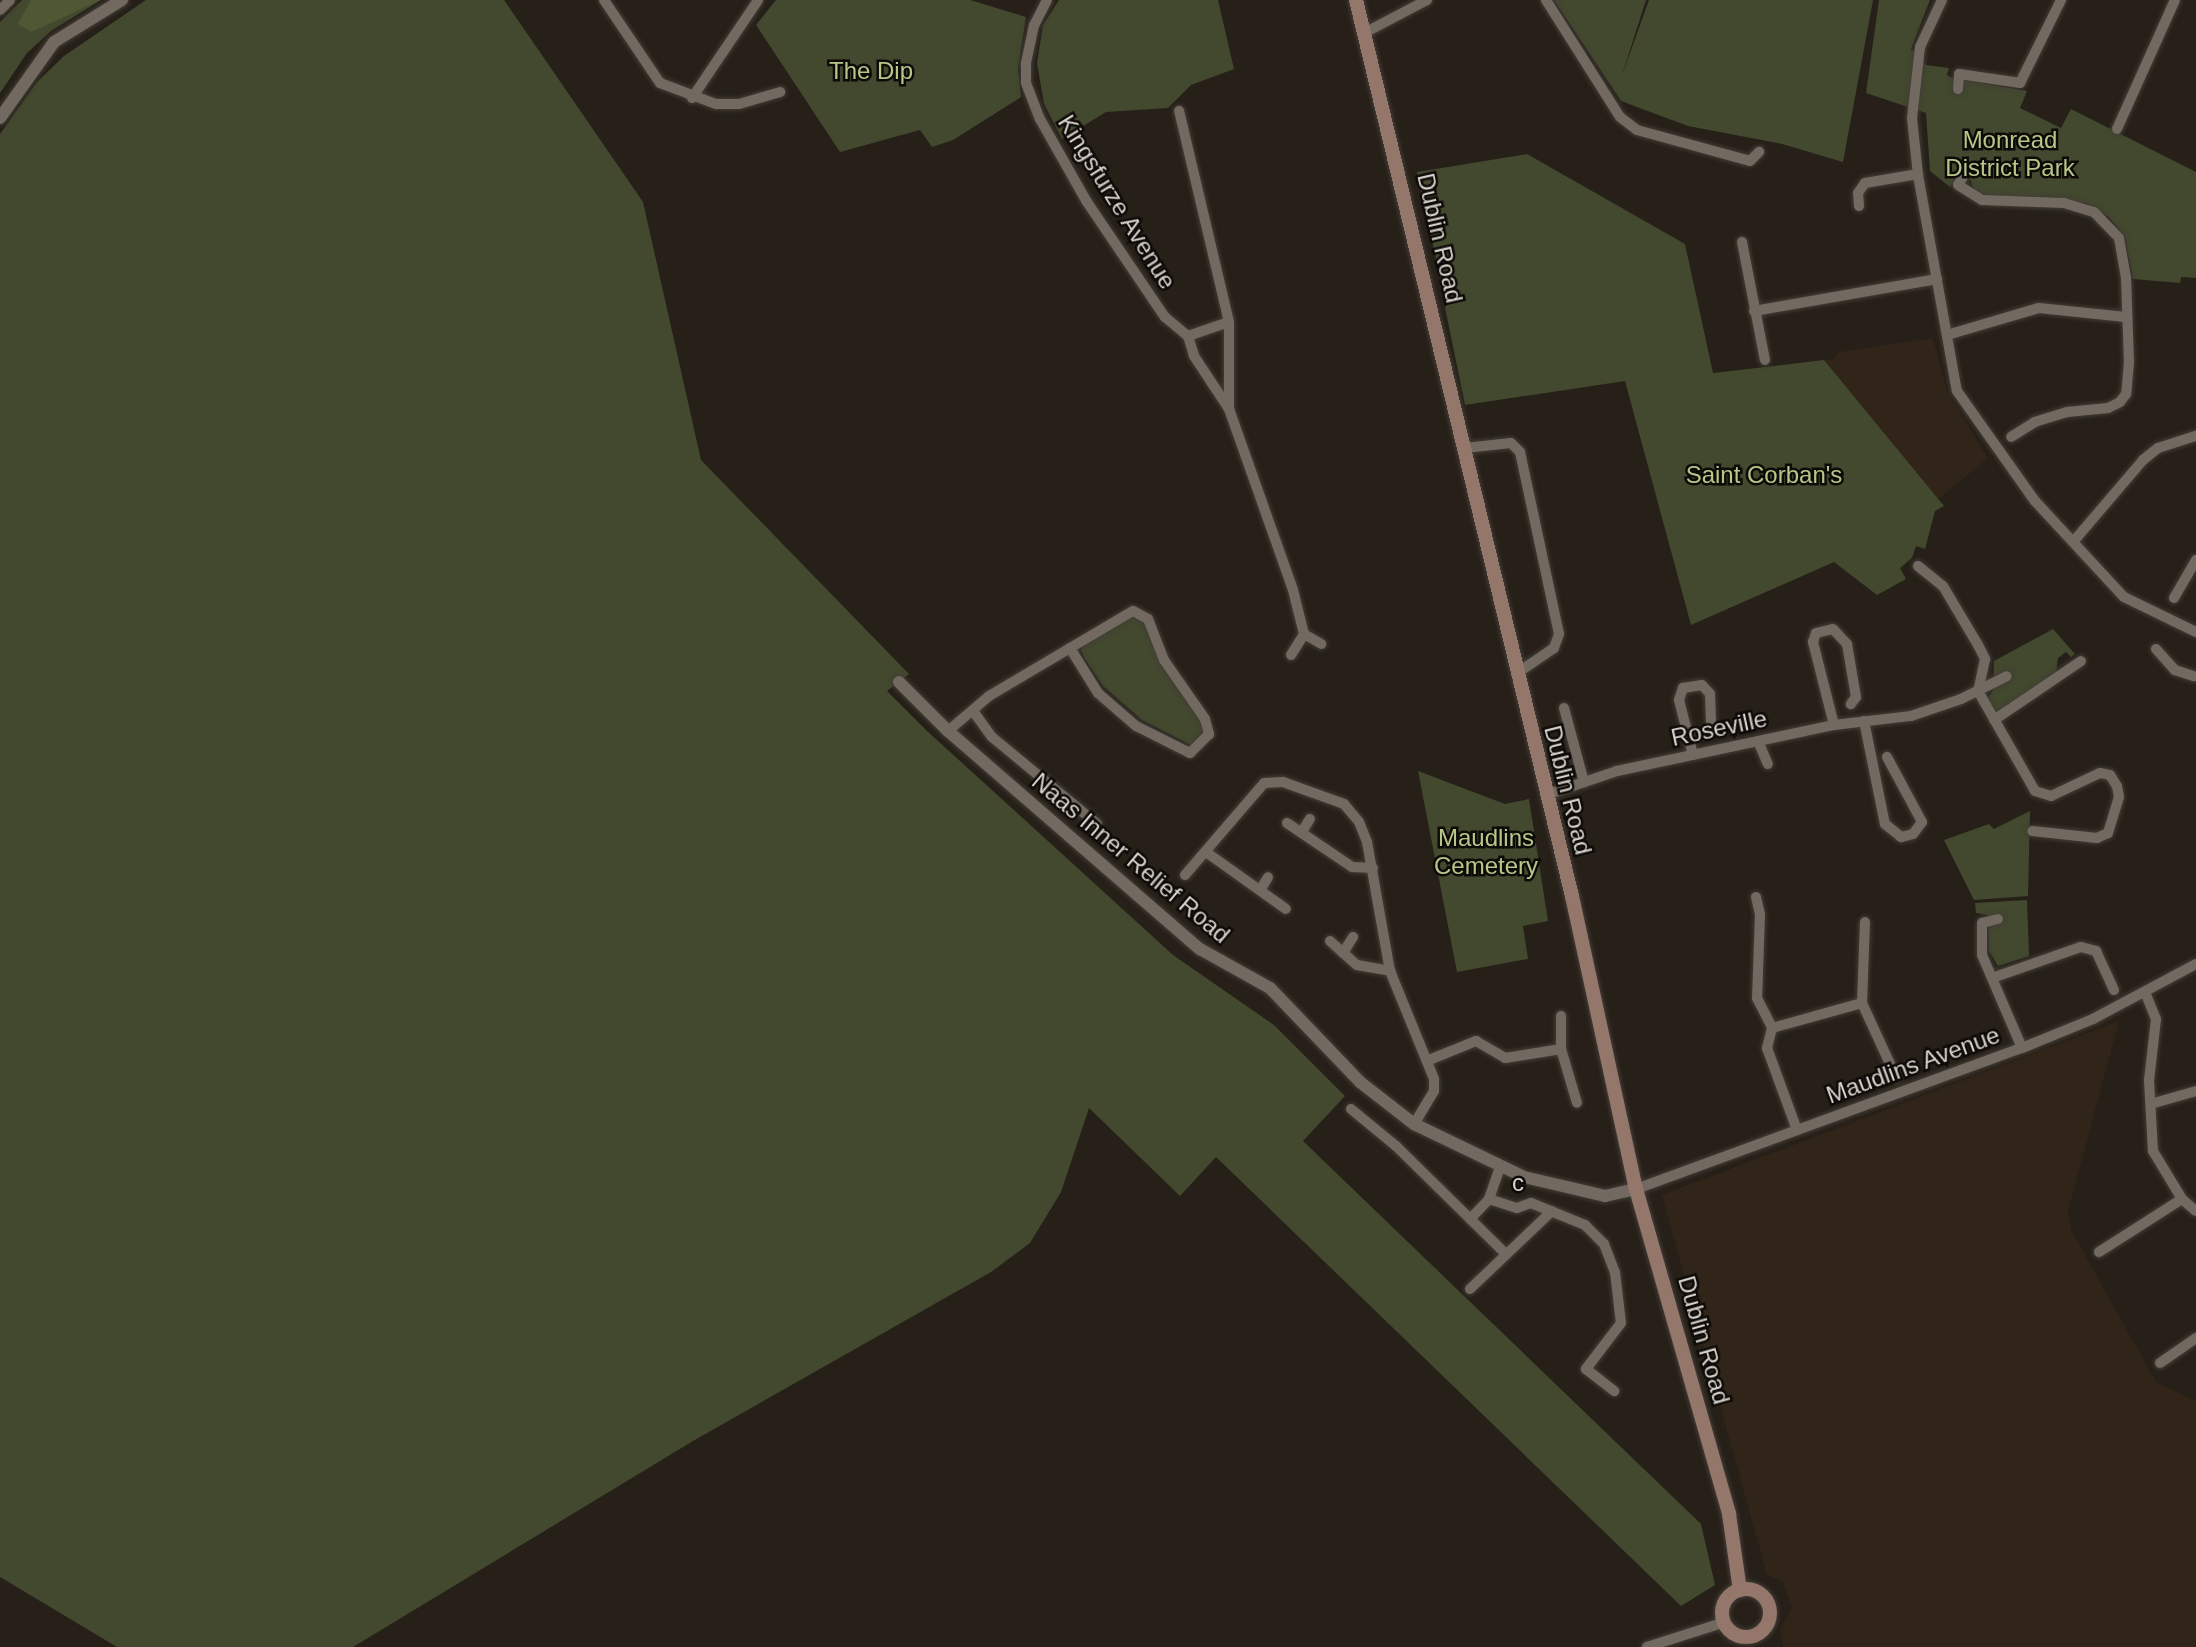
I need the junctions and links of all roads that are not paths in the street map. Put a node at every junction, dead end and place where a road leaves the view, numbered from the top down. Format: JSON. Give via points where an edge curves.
{"nodes":[{"id":1,"x":10,"y":0,"type":"edge"},
{"id":2,"x":122,"y":0,"type":"edge"},
{"id":3,"x":604,"y":0,"type":"edge"},
{"id":4,"x":758,"y":0,"type":"edge"},
{"id":5,"x":1047,"y":0,"type":"edge"},
{"id":6,"x":1356,"y":0,"type":"edge"},
{"id":7,"x":1427,"y":0,"type":"edge"},
{"id":8,"x":1546,"y":0,"type":"edge"},
{"id":9,"x":1942,"y":0,"type":"edge"},
{"id":10,"x":2061,"y":0,"type":"edge"},
{"id":11,"x":2175,"y":0,"type":"edge"},
{"id":12,"x":0,"y":10,"type":"edge"},
{"id":13,"x":1366,"y":32,"type":"junction"},
{"id":14,"x":1958,"y":89,"type":"dead end"},
{"id":15,"x":780,"y":92,"type":"dead end"},
{"id":16,"x":692,"y":97,"type":"junction"},
{"id":17,"x":1180,"y":111,"type":"dead end"},
{"id":18,"x":1,"y":113,"type":"edge"},
{"id":19,"x":2117,"y":129,"type":"dead end"},
{"id":20,"x":1759,"y":152,"type":"dead end"},
{"id":21,"x":1966,"y":172,"type":"dead end"},
{"id":22,"x":1918,"y":174,"type":"junction"},
{"id":23,"x":1859,"y":206,"type":"dead end"},
{"id":24,"x":1742,"y":242,"type":"dead end"},
{"id":25,"x":1937,"y":279,"type":"junction"},
{"id":26,"x":1754,"y":311,"type":"junction"},
{"id":27,"x":2126,"y":317,"type":"junction"},
{"id":28,"x":1228,"y":322,"type":"junction"},
{"id":29,"x":1947,"y":335,"type":"junction"},
{"id":30,"x":1188,"y":336,"type":"junction"},
{"id":31,"x":1765,"y":360,"type":"dead end"},
{"id":32,"x":1229,"y":410,"type":"junction"},
{"id":33,"x":2196,"y":436,"type":"edge"},
{"id":34,"x":2011,"y":438,"type":"dead end"},
{"id":35,"x":1465,"y":448,"type":"junction"},
{"id":36,"x":2073,"y":542,"type":"junction"},
{"id":37,"x":2196,"y":560,"type":"edge"},
{"id":38,"x":1918,"y":566,"type":"dead end"},
{"id":39,"x":2174,"y":598,"type":"dead end"},
{"id":40,"x":2196,"y":632,"type":"edge"},
{"id":41,"x":1304,"y":634,"type":"junction"},
{"id":42,"x":1321,"y":644,"type":"dead end"},
{"id":43,"x":1070,"y":648,"type":"junction"},
{"id":44,"x":2156,"y":649,"type":"dead end"},
{"id":45,"x":1291,"y":655,"type":"dead end"},
{"id":46,"x":2081,"y":661,"type":"dead end"},
{"id":47,"x":1516,"y":674,"type":"junction"},
{"id":48,"x":2195,"y":675,"type":"edge"},
{"id":49,"x":2007,"y":676,"type":"dead end"},
{"id":50,"x":899,"y":682,"type":"dead end"},
{"id":51,"x":1978,"y":691,"type":"junction"},
{"id":52,"x":1851,"y":704,"type":"dead end"},
{"id":53,"x":1564,"y":708,"type":"dead end"},
{"id":54,"x":973,"y":711,"type":"junction"},
{"id":55,"x":1994,"y":720,"type":"junction"},
{"id":56,"x":1864,"y":721,"type":"junction"},
{"id":57,"x":1834,"y":725,"type":"junction"},
{"id":58,"x":1711,"y":726,"type":"dead end"},
{"id":59,"x":948,"y":731,"type":"junction"},
{"id":60,"x":1758,"y":741,"type":"junction"},
{"id":61,"x":1693,"y":755,"type":"junction"},
{"id":62,"x":1887,"y":757,"type":"dead end"},
{"id":63,"x":1768,"y":764,"type":"dead end"},
{"id":64,"x":1584,"y":782,"type":"junction"},
{"id":65,"x":1546,"y":795,"type":"junction"},
{"id":66,"x":1310,"y":819,"type":"dead end"},
{"id":67,"x":1287,"y":823,"type":"dead end"},
{"id":68,"x":1097,"y":824,"type":"dead end"},
{"id":69,"x":1303,"y":830,"type":"junction"},
{"id":70,"x":2032,"y":831,"type":"dead end"},
{"id":71,"x":1206,"y":852,"type":"junction"},
{"id":72,"x":1373,"y":868,"type":"junction"},
{"id":73,"x":1185,"y":875,"type":"dead end"},
{"id":74,"x":1268,"y":877,"type":"dead end"},
{"id":75,"x":1260,"y":890,"type":"junction"},
{"id":76,"x":1756,"y":897,"type":"dead end"},
{"id":77,"x":1286,"y":909,"type":"dead end"},
{"id":78,"x":1998,"y":919,"type":"dead end"},
{"id":79,"x":1864,"y":922,"type":"dead end"},
{"id":80,"x":1353,"y":937,"type":"dead end"},
{"id":81,"x":1330,"y":941,"type":"dead end"},
{"id":82,"x":1343,"y":953,"type":"junction"},
{"id":83,"x":2196,"y":964,"type":"edge"},
{"id":84,"x":1390,"y":971,"type":"junction"},
{"id":85,"x":1992,"y":978,"type":"junction"},
{"id":86,"x":2114,"y":990,"type":"dead end"},
{"id":87,"x":2145,"y":992,"type":"junction"},
{"id":88,"x":1862,"y":1003,"type":"junction"},
{"id":89,"x":1561,"y":1016,"type":"dead end"},
{"id":90,"x":1772,"y":1028,"type":"junction"},
{"id":91,"x":2022,"y":1048,"type":"junction"},
{"id":92,"x":1561,"y":1049,"type":"junction"},
{"id":93,"x":1429,"y":1060,"type":"junction"},
{"id":94,"x":1896,"y":1077,"type":"dead end"},
{"id":95,"x":2196,"y":1091,"type":"edge"},
{"id":96,"x":2154,"y":1102,"type":"junction"},
{"id":97,"x":1577,"y":1103,"type":"dead end"},
{"id":98,"x":1351,"y":1109,"type":"dead end"},
{"id":99,"x":1362,"y":1118,"type":"junction"},
{"id":100,"x":1414,"y":1124,"type":"junction"},
{"id":101,"x":1354,"y":1126,"type":"dead end"},
{"id":102,"x":1797,"y":1129,"type":"junction"},
{"id":103,"x":1500,"y":1167,"type":"junction"},
{"id":104,"x":1636,"y":1189,"type":"junction"},
{"id":105,"x":1489,"y":1199,"type":"junction"},
{"id":106,"x":2182,"y":1199,"type":"junction"},
{"id":107,"x":2196,"y":1211,"type":"edge"},
{"id":108,"x":1552,"y":1212,"type":"junction"},
{"id":109,"x":1470,"y":1219,"type":"junction"},
{"id":110,"x":2099,"y":1252,"type":"dead end"},
{"id":111,"x":1505,"y":1253,"type":"junction"},
{"id":112,"x":1470,"y":1289,"type":"dead end"},
{"id":113,"x":2196,"y":1338,"type":"edge"},
{"id":114,"x":2160,"y":1363,"type":"dead end"},
{"id":115,"x":1614,"y":1391,"type":"dead end"},
{"id":116,"x":1740,"y":1590,"type":"junction"},
{"id":117,"x":1724,"y":1622,"type":"junction"},
{"id":118,"x":1756,"y":1641,"type":"edge"},
{"id":119,"x":1647,"y":1647,"type":"edge"}],
"edges":[{"from":1,"to":12,"type":"street"},
{"from":2,"to":18,"type":"street","via":[[54,42]]},
{"from":3,"to":16,"type":"street","via":[[660,83]]},
{"from":4,"to":16,"type":"street"},
{"from":5,"to":30,"type":"street","name":"Kingsfurze Avenue","via":[[1034,25],[1026,64],[1026,83],[1040,120],[1087,202],[1165,317]]},
{"from":6,"to":13,"type":"main road","name":"Dublin Road"},
{"from":7,"to":13,"type":"street"},
{"from":8,"to":20,"type":"street","via":[[1620,117],[1637,130],[1750,161]]},
{"from":9,"to":22,"type":"street","via":[[1920,47],[1912,118]]},
{"from":10,"to":14,"type":"street","via":[[2020,83],[1959,74]]},
{"from":11,"to":19,"type":"street"},
{"from":13,"to":35,"type":"main road","name":"Dublin Road"},
{"from":15,"to":16,"type":"street","via":[[739,104]]},
{"from":17,"to":28,"type":"street","name":"Kingsfurze Avenue"},
{"from":21,"to":27,"type":"street","via":[[1958,186],[1982,200],[2064,203],[2094,212],[2106,221],[2119,238],[2126,277]]},
{"from":22,"to":23,"type":"street","via":[[1866,183],[1857,193]]},
{"from":22,"to":25,"type":"street"},
{"from":24,"to":26,"type":"street"},
{"from":25,"to":26,"type":"street"},
{"from":25,"to":29,"type":"street"},
{"from":26,"to":31,"type":"street"},
{"from":27,"to":29,"type":"street","via":[[2039,308]]},
{"from":27,"to":34,"type":"street","via":[[2129,362],[2126,394],[2120,402],[2035,422]]},
{"from":28,"to":30,"type":"street"},
{"from":28,"to":32,"type":"street","name":"Kingsfurze Avenue"},
{"from":29,"to":36,"type":"street","via":[[1957,391],[2035,501]]},
{"from":30,"to":32,"type":"street","name":"Kingsfurze Avenue","via":[[1194,356]]},
{"from":32,"to":41,"type":"street","name":"Kingsfurze Avenue"},
{"from":33,"to":36,"type":"street","via":[[2158,448],[2143,460]]},
{"from":35,"to":47,"type":"main road","name":"Dublin Road"},
{"from":35,"to":47,"type":"street","via":[[1511,443],[1520,452],[1559,634],[1554,648]]},
{"from":36,"to":40,"type":"street","via":[[2124,597]]},
{"from":37,"to":39,"type":"street"},
{"from":38,"to":51,"type":"street","via":[[1943,586],[1985,659]]},
{"from":41,"to":42,"type":"street"},
{"from":41,"to":45,"type":"street"},
{"from":43,"to":43,"type":"street","via":[[1133,611],[1142,613],[1164,660],[1205,719],[1209,734],[1190,753],[1136,726],[1098,693]]},
{"from":43,"to":54,"type":"street","via":[[989,696]]},
{"from":44,"to":48,"type":"street","via":[[2175,670]]},
{"from":46,"to":55,"type":"street"},
{"from":47,"to":65,"type":"main road","name":"Dublin Road"},
{"from":49,"to":51,"type":"street","name":"Roseville"},
{"from":50,"to":59,"type":"street","name":"Naas Inner Relief Road"},
{"from":51,"to":55,"type":"street"},
{"from":51,"to":56,"type":"street","name":"Roseville","via":[[1911,716]]},
{"from":52,"to":57,"type":"street","via":[[1856,697],[1847,644],[1833,629],[1816,633],[1813,642]]},
{"from":53,"to":64,"type":"street"},
{"from":54,"to":59,"type":"street"},
{"from":54,"to":68,"type":"street","via":[[992,737]]},
{"from":55,"to":70,"type":"street","via":[[2035,792],[2042,796],[2100,773],[2110,775],[2118,786],[2108,833],[2098,838]]},
{"from":56,"to":57,"type":"street","name":"Roseville"},
{"from":56,"to":62,"type":"street","via":[[1885,824],[1901,837],[1913,834],[1922,822]]},
{"from":57,"to":60,"type":"street","name":"Roseville"},
{"from":58,"to":61,"type":"street","via":[[1710,694],[1703,685],[1683,688],[1679,699]]},
{"from":59,"to":100,"type":"street","name":"Naas Inner Relief Road","via":[[1200,948],[1270,988],[1360,1083]]},
{"from":60,"to":61,"type":"street","name":"Roseville"},
{"from":60,"to":63,"type":"street"},
{"from":61,"to":64,"type":"street","name":"Roseville"},
{"from":64,"to":65,"type":"street","name":"Roseville"},
{"from":65,"to":104,"type":"main road","name":"Dublin Road"},
{"from":66,"to":69,"type":"street"},
{"from":67,"to":69,"type":"street"},
{"from":69,"to":72,"type":"street","via":[[1352,867]]},
{"from":71,"to":72,"type":"street","via":[[1264,783],[1283,782],[1344,804],[1359,822]]},
{"from":71,"to":73,"type":"street"},
{"from":71,"to":75,"type":"street"},
{"from":72,"to":84,"type":"street"},
{"from":74,"to":75,"type":"street"},
{"from":75,"to":77,"type":"street"},
{"from":76,"to":90,"type":"street","via":[[1760,914],[1757,998]]},
{"from":78,"to":85,"type":"street","via":[[1982,923],[1982,955]]},
{"from":79,"to":88,"type":"street"},
{"from":80,"to":82,"type":"street"},
{"from":81,"to":82,"type":"street"},
{"from":82,"to":84,"type":"street","via":[[1357,965]]},
{"from":83,"to":87,"type":"street","name":"Maudlins Avenue"},
{"from":84,"to":93,"type":"street","via":[[1402,1008]]},
{"from":85,"to":86,"type":"street","via":[[2081,947],[2096,951]]},
{"from":85,"to":91,"type":"street"},
{"from":87,"to":91,"type":"street","name":"Maudlins Avenue"},
{"from":87,"to":96,"type":"street","via":[[2156,1019],[2150,1080]]},
{"from":88,"to":90,"type":"street"},
{"from":88,"to":94,"type":"street"},
{"from":89,"to":92,"type":"street"},
{"from":90,"to":102,"type":"street","via":[[1766,1048]]},
{"from":91,"to":102,"type":"street","name":"Maudlins Avenue"},
{"from":92,"to":93,"type":"street","via":[[1505,1058],[1476,1041]]},
{"from":92,"to":97,"type":"street"},
{"from":93,"to":100,"type":"street","via":[[1434,1091]]},
{"from":95,"to":96,"type":"street"},
{"from":96,"to":106,"type":"street","via":[[2153,1151]]},
{"from":98,"to":99,"type":"street"},
{"from":99,"to":101,"type":"street"},
{"from":99,"to":109,"type":"street"},
{"from":100,"to":103,"type":"street","name":"Naas Inner Relief Road"},
{"from":102,"to":104,"type":"street","name":"Maudlins Avenue"},
{"from":103,"to":104,"type":"street","name":"Naas Inner Relief Road","via":[[1581,1193],[1605,1196]]},
{"from":103,"to":105,"type":"street"},
{"from":104,"to":116,"type":"main road","name":"Dublin Road","via":[[1729,1514]]},
{"from":105,"to":108,"type":"street","name":"c","via":[[1517,1208],[1531,1203]]},
{"from":105,"to":109,"type":"street"},
{"from":106,"to":107,"type":"street"},
{"from":106,"to":110,"type":"street"},
{"from":108,"to":111,"type":"street"},
{"from":108,"to":115,"type":"street","name":"c","via":[[1585,1225],[1604,1244],[1615,1272],[1621,1323],[1586,1369]]},
{"from":109,"to":111,"type":"street"},
{"from":111,"to":112,"type":"street"},
{"from":113,"to":114,"type":"street"},
{"from":116,"to":117,"type":"main road","via":[[1723,1605]]},
{"from":116,"to":118,"type":"main road","via":[[1757,1591],[1769,1605],[1767,1625]]},
{"from":117,"to":118,"type":"main road","via":[[1738,1635]]},
{"from":117,"to":119,"type":"street"}]}
